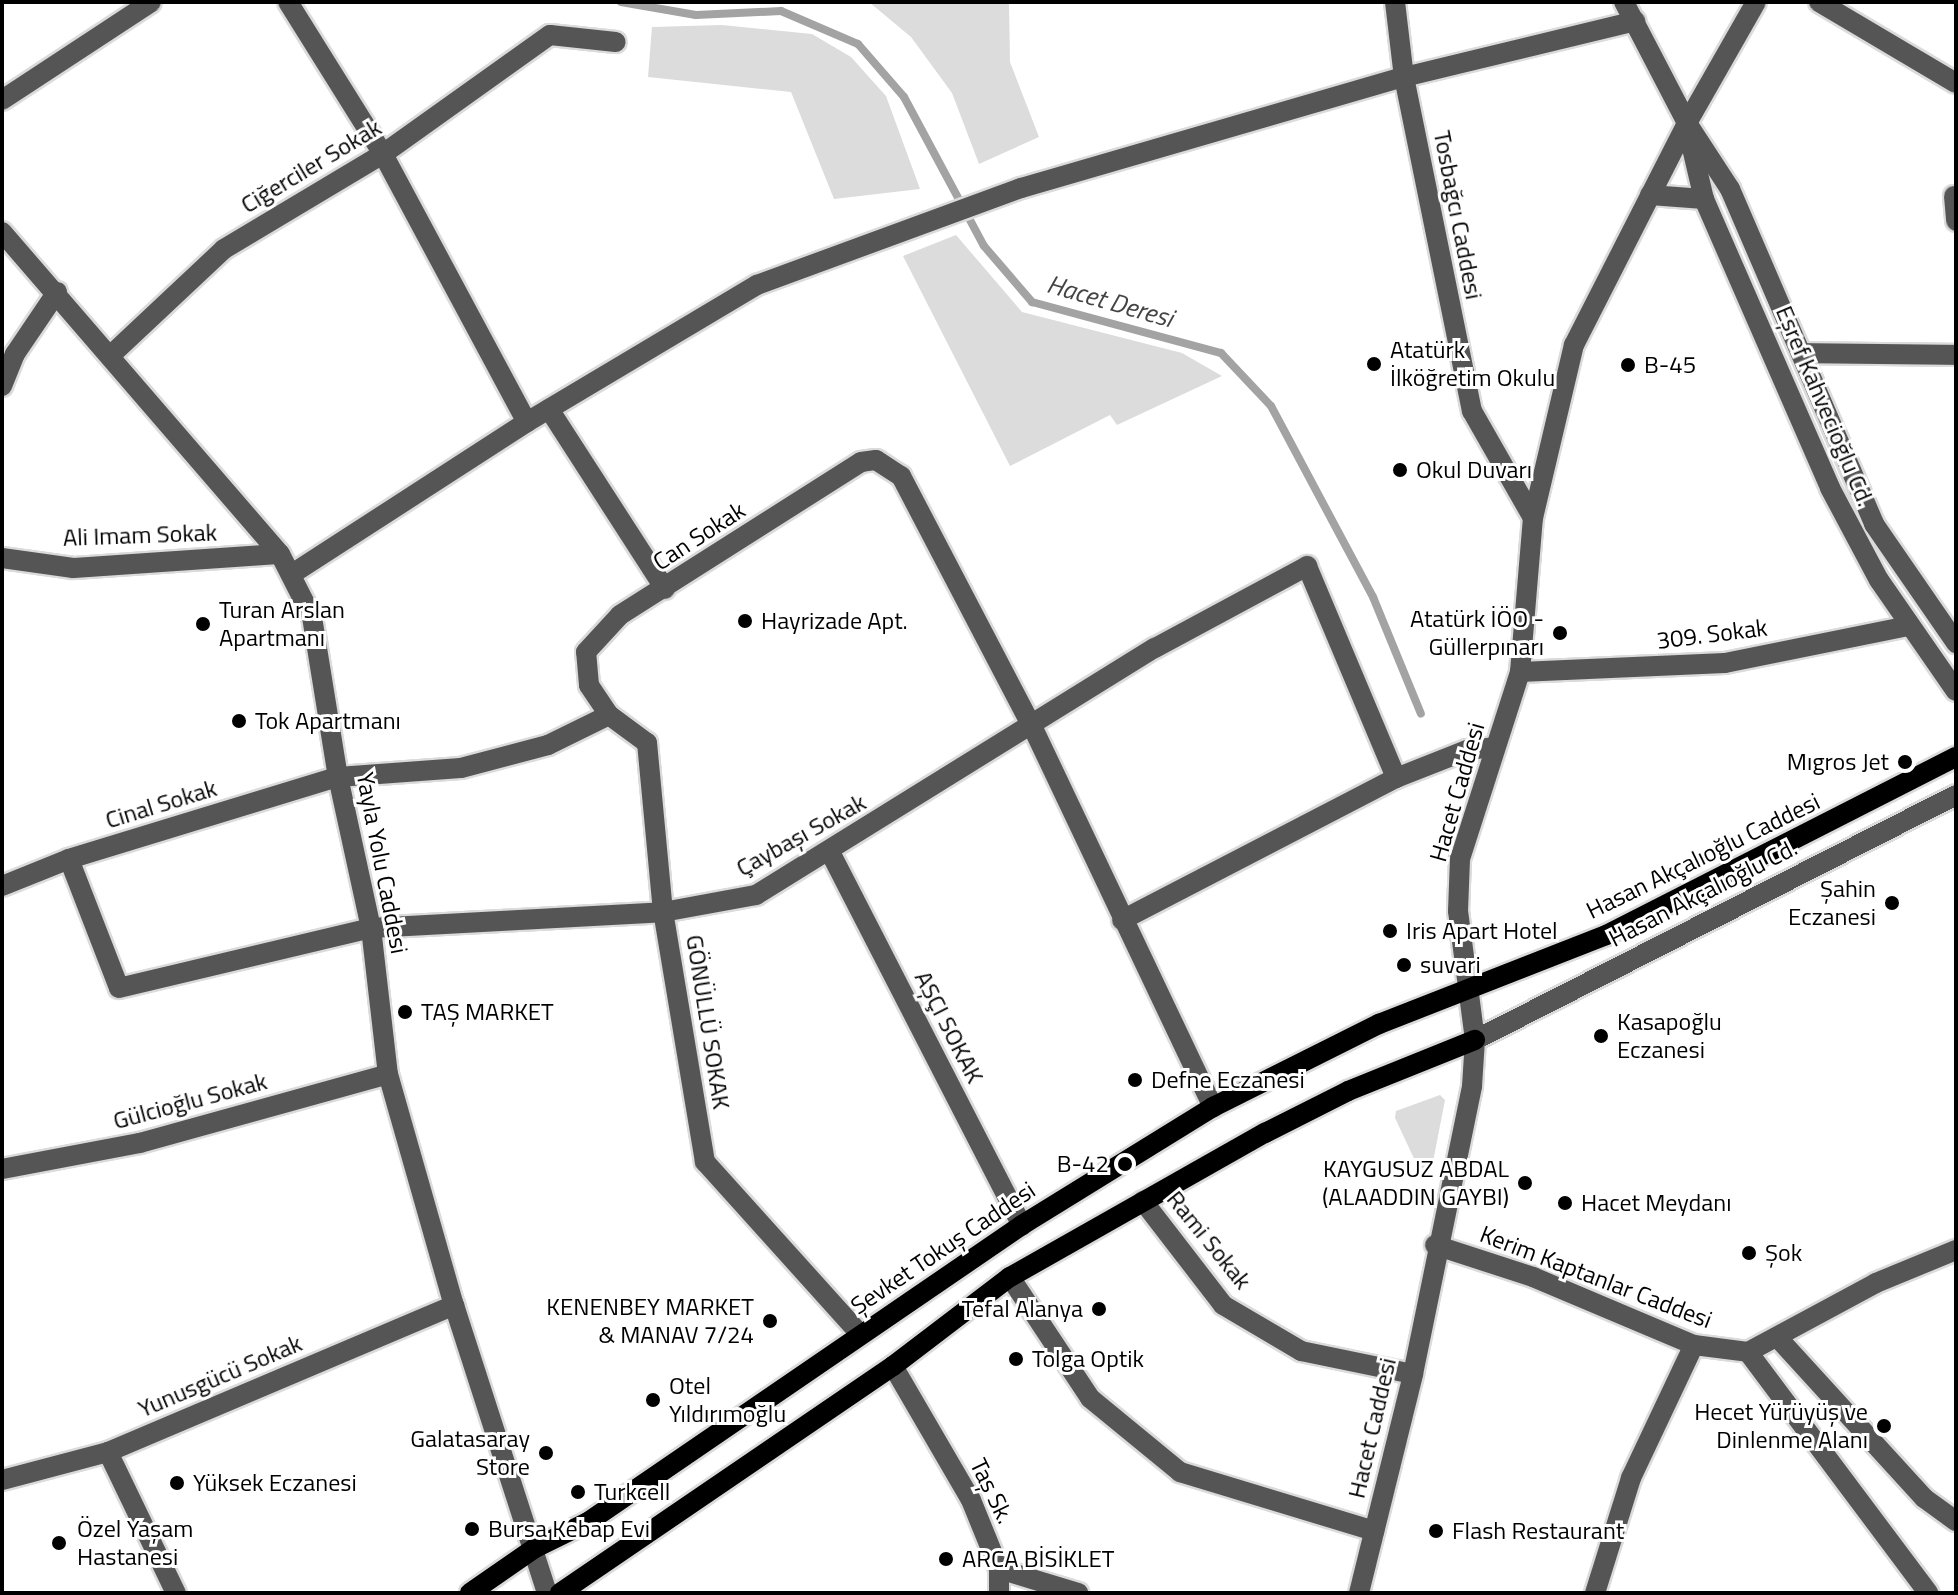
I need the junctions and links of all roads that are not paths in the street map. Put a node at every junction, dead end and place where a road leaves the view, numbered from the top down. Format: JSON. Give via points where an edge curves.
{"nodes":[{"id":1,"x":151,"y":2,"type":"edge"},
{"id":2,"x":288,"y":2,"type":"edge"},
{"id":3,"x":1395,"y":2,"type":"edge"},
{"id":4,"x":1624,"y":2,"type":"edge"},
{"id":5,"x":1756,"y":2,"type":"edge"},
{"id":6,"x":1819,"y":2,"type":"edge"},
{"id":7,"x":1635,"y":21,"type":"junction"},
{"id":8,"x":616,"y":42,"type":"dead end"},
{"id":9,"x":1404,"y":77,"type":"junction"},
{"id":10,"x":1956,"y":83,"type":"edge"},
{"id":11,"x":2,"y":100,"type":"edge"},
{"id":12,"x":1687,"y":123,"type":"junction"},
{"id":13,"x":383,"y":154,"type":"junction"},
{"id":14,"x":1650,"y":195,"type":"junction"},
{"id":15,"x":1954,"y":196,"type":"dead end"},
{"id":16,"x":1704,"y":199,"type":"junction"},
{"id":17,"x":1956,"y":221,"type":"edge"},
{"id":18,"x":2,"y":232,"type":"edge"},
{"id":19,"x":57,"y":292,"type":"junction"},
{"id":20,"x":1803,"y":353,"type":"junction"},
{"id":21,"x":1956,"y":355,"type":"edge"},
{"id":22,"x":110,"y":356,"type":"junction"},
{"id":23,"x":2,"y":386,"type":"edge"},
{"id":24,"x":549,"y":409,"type":"junction"},
{"id":25,"x":527,"y":422,"type":"junction"},
{"id":26,"x":1533,"y":518,"type":"junction"},
{"id":27,"x":280,"y":554,"type":"junction"},
{"id":28,"x":2,"y":558,"type":"edge"},
{"id":29,"x":292,"y":574,"type":"junction"},
{"id":30,"x":665,"y":589,"type":"junction"},
{"id":31,"x":1908,"y":626,"type":"junction"},
{"id":32,"x":1956,"y":643,"type":"edge"},
{"id":33,"x":1520,"y":672,"type":"junction"},
{"id":34,"x":589,"y":685,"type":"joint"},
{"id":35,"x":1956,"y":691,"type":"edge"},
{"id":36,"x":609,"y":715,"type":"junction"},
{"id":37,"x":1033,"y":728,"type":"junction"},
{"id":38,"x":1495,"y":747,"type":"junction"},
{"id":39,"x":1956,"y":757,"type":"edge"},
{"id":40,"x":338,"y":777,"type":"junction"},
{"id":41,"x":1396,"y":778,"type":"junction"},
{"id":42,"x":1956,"y":795,"type":"edge"},
{"id":43,"x":830,"y":852,"type":"junction"},
{"id":44,"x":69,"y":859,"type":"junction"},
{"id":45,"x":2,"y":886,"type":"edge"},
{"id":46,"x":663,"y":912,"type":"junction"},
{"id":47,"x":1122,"y":920,"type":"junction"},
{"id":48,"x":371,"y":928,"type":"junction"},
{"id":49,"x":1467,"y":987,"type":"junction"},
{"id":50,"x":1475,"y":1040,"type":"junction"},
{"id":51,"x":388,"y":1074,"type":"junction"},
{"id":52,"x":1213,"y":1107,"type":"junction"},
{"id":53,"x":2,"y":1169,"type":"edge"},
{"id":54,"x":1143,"y":1201,"type":"junction"},
{"id":55,"x":1022,"y":1225,"type":"junction"},
{"id":56,"x":1435,"y":1245,"type":"junction"},
{"id":57,"x":1956,"y":1250,"type":"edge"},
{"id":58,"x":1010,"y":1277,"type":"junction"},
{"id":59,"x":454,"y":1305,"type":"junction"},
{"id":60,"x":860,"y":1334,"type":"junction"},
{"id":61,"x":1778,"y":1338,"type":"junction"},
{"id":62,"x":1694,"y":1345,"type":"junction"},
{"id":63,"x":1748,"y":1352,"type":"junction"},
{"id":64,"x":893,"y":1366,"type":"junction"},
{"id":65,"x":1413,"y":1374,"type":"junction"},
{"id":66,"x":108,"y":1452,"type":"junction"},
{"id":67,"x":2,"y":1480,"type":"edge"},
{"id":68,"x":1956,"y":1521,"type":"edge"},
{"id":69,"x":1374,"y":1531,"type":"junction"},
{"id":70,"x":535,"y":1548,"type":"junction"},
{"id":71,"x":999,"y":1569,"type":"junction"},
{"id":72,"x":176,"y":1593,"type":"edge"},
{"id":73,"x":470,"y":1593,"type":"edge"},
{"id":74,"x":547,"y":1593,"type":"edge"},
{"id":75,"x":560,"y":1593,"type":"edge"},
{"id":76,"x":999,"y":1593,"type":"edge"},
{"id":77,"x":1078,"y":1593,"type":"edge"},
{"id":78,"x":1359,"y":1593,"type":"edge"},
{"id":79,"x":1595,"y":1593,"type":"edge"},
{"id":80,"x":1928,"y":1593,"type":"edge"}],
"edges":[{"from":1,"to":11,"type":"street"},
{"from":2,"to":13,"type":"street"},
{"from":3,"to":9,"type":"street","name":"Tosbağcı Caddesi"},
{"from":4,"to":7,"type":"street","name":"Eşref Kahvecioğlu Cd."},
{"from":5,"to":12,"type":"street","name":"Hacet Caddesi"},
{"from":6,"to":10,"type":"street"},
{"from":7,"to":9,"type":"street"},
{"from":7,"to":12,"type":"street","name":"Eşref Kahvecioğlu Cd."},
{"from":8,"to":13,"type":"street","name":"Ciğerciler Sokak","via":[[550,35]]},
{"from":9,"to":24,"type":"street","via":[[1021,188],[757,285]]},
{"from":9,"to":26,"type":"street","name":"Tosbağcı Caddesi","via":[[1472,411]]},
{"from":12,"to":14,"type":"street","name":"Hacet Caddesi"},
{"from":12,"to":16,"type":"street","name":"Eşref Kahvecioğlu Cd."},
{"from":12,"to":20,"type":"street","name":"Eşref Kahvecioğlu Cd.","via":[[1730,189]]},
{"from":13,"to":22,"type":"street","name":"Ciğerciler Sokak","via":[[224,249]]},
{"from":13,"to":25,"type":"street"},
{"from":14,"to":16,"type":"street"},
{"from":14,"to":26,"type":"street","name":"Hacet Caddesi","via":[[1574,345]]},
{"from":15,"to":17,"type":"street"},
{"from":16,"to":31,"type":"street","name":"Eşref Kahvecioğlu Cd.","via":[[1830,488]]},
{"from":18,"to":19,"type":"street","name":"Yayla Yolu Caddesi"},
{"from":19,"to":22,"type":"street","name":"Yayla Yolu Caddesi"},
{"from":19,"to":23,"type":"street","via":[[15,354]]},
{"from":20,"to":21,"type":"street"},
{"from":20,"to":32,"type":"street","name":"Eşref Kahvecioğlu Cd.","via":[[1874,524]]},
{"from":22,"to":27,"type":"street","name":"Yayla Yolu Caddesi"},
{"from":24,"to":25,"type":"street"},
{"from":24,"to":30,"type":"street"},
{"from":25,"to":29,"type":"street"},
{"from":26,"to":33,"type":"street","name":"Hacet Caddesi"},
{"from":27,"to":28,"type":"street","name":"Ali Imam Sokak","via":[[73,568]]},
{"from":27,"to":29,"type":"street","name":"Yayla Yolu Caddesi"},
{"from":29,"to":40,"type":"street","name":"Yayla Yolu Caddesi","via":[[312,617]]},
{"from":30,"to":34,"type":"street","name":"Can Sokak","via":[[620,615],[586,652]]},
{"from":30,"to":37,"type":"street","name":"Can Sokak","via":[[861,462],[876,460],[901,476]]},
{"from":31,"to":33,"type":"street","name":"309. Sokak","via":[[1725,663]]},
{"from":31,"to":35,"type":"street","name":"Eşref Kahvecioğlu Cd."},
{"from":33,"to":38,"type":"street","name":"Hacet Caddesi"},
{"from":34,"to":36,"type":"street","name":"GÖNÜLLÜ SOKAK"},
{"from":36,"to":40,"type":"street","name":"Cinal Sokak","via":[[548,745],[461,768]]},
{"from":36,"to":46,"type":"street","name":"GÖNÜLLÜ SOKAK","via":[[647,743]]},
{"from":37,"to":41,"type":"street","name":"Çaybaşı Sokak","via":[[1155,648],[1307,566]]},
{"from":37,"to":43,"type":"street","name":"Çaybaşı Sokak"},
{"from":37,"to":47,"type":"street"},
{"from":38,"to":41,"type":"street","via":[[1467,750]]},
{"from":38,"to":49,"type":"street","name":"Hacet Caddesi","via":[[1460,859],[1458,911]]},
{"from":39,"to":49,"type":"main road","name":"Hasan Akçalıoğlu Caddesi","via":[[1606,935]]},
{"from":40,"to":44,"type":"street","name":"Cinal Sokak"},
{"from":40,"to":48,"type":"street","name":"Yayla Yolu Caddesi"},
{"from":41,"to":47,"type":"street"},
{"from":42,"to":50,"type":"street","name":"Hasan Akçalıoğlu Cd."},
{"from":43,"to":46,"type":"street","name":"Çaybaşı Sokak","via":[[756,895]]},
{"from":43,"to":55,"type":"street","name":"AŞÇI SOKAK"},
{"from":44,"to":45,"type":"street","name":"Cinal Sokak"},
{"from":44,"to":48,"type":"street","name":"Çaybaşı Sokak","via":[[119,988]]},
{"from":46,"to":48,"type":"street","name":"Çaybaşı Sokak"},
{"from":46,"to":60,"type":"street","name":"GÖNÜLLÜ SOKAK","via":[[705,1162]]},
{"from":47,"to":52,"type":"street"},
{"from":48,"to":51,"type":"street","name":"Yayla Yolu Caddesi"},
{"from":49,"to":50,"type":"street","name":"Hacet Caddesi"},
{"from":49,"to":52,"type":"main road","name":"Şevket Tokuş Caddesi"},
{"from":50,"to":54,"type":"main road","via":[[1348,1091]]},
{"from":50,"to":56,"type":"street","name":"Hacet Caddesi","via":[[1472,1086]]},
{"from":51,"to":53,"type":"street","name":"Gülcioğlu Sokak","via":[[140,1143]]},
{"from":51,"to":59,"type":"street","name":"Yayla Yolu Caddesi"},
{"from":52,"to":55,"type":"main road","name":"Şevket Tokuş Caddesi"},
{"from":54,"to":58,"type":"main road"},
{"from":54,"to":65,"type":"street","name":"Rami Sokak","via":[[1223,1305],[1301,1351]]},
{"from":55,"to":60,"type":"main road","name":"Şevket Tokuş Caddesi"},
{"from":56,"to":62,"type":"street","name":"Kerim Kaptanlar Caddesi","via":[[1533,1277]]},
{"from":56,"to":65,"type":"street","name":"Hacet Caddesi"},
{"from":57,"to":61,"type":"street","via":[[1876,1283]]},
{"from":58,"to":64,"type":"main road"},
{"from":58,"to":69,"type":"street","via":[[1090,1398],[1180,1472]]},
{"from":59,"to":66,"type":"street","name":"Yunusgücü Sokak"},
{"from":59,"to":70,"type":"street","name":"Yayla Yolu Caddesi"},
{"from":60,"to":70,"type":"main road","name":"Şevket Tokuş Caddesi","via":[[588,1522]]},
{"from":61,"to":63,"type":"street"},
{"from":61,"to":68,"type":"street","via":[[1924,1498]]},
{"from":62,"to":63,"type":"street","name":"Kerim Kaptanlar Caddesi"},
{"from":62,"to":79,"type":"street","via":[[1631,1478]]},
{"from":63,"to":80,"type":"street"},
{"from":64,"to":71,"type":"street","name":"Taş Sk.","via":[[971,1500]]},
{"from":64,"to":75,"type":"main road"},
{"from":65,"to":69,"type":"street","name":"Hacet Caddesi"},
{"from":66,"to":67,"type":"street","name":"Yunusgücü Sokak"},
{"from":66,"to":72,"type":"street"},
{"from":69,"to":78,"type":"street","name":"Hacet Caddesi"},
{"from":70,"to":73,"type":"main road","name":"Şevket Tokuş Caddesi"},
{"from":70,"to":74,"type":"street","name":"Yayla Yolu Caddesi"},
{"from":71,"to":76,"type":"street"},
{"from":71,"to":77,"type":"street"}]}
